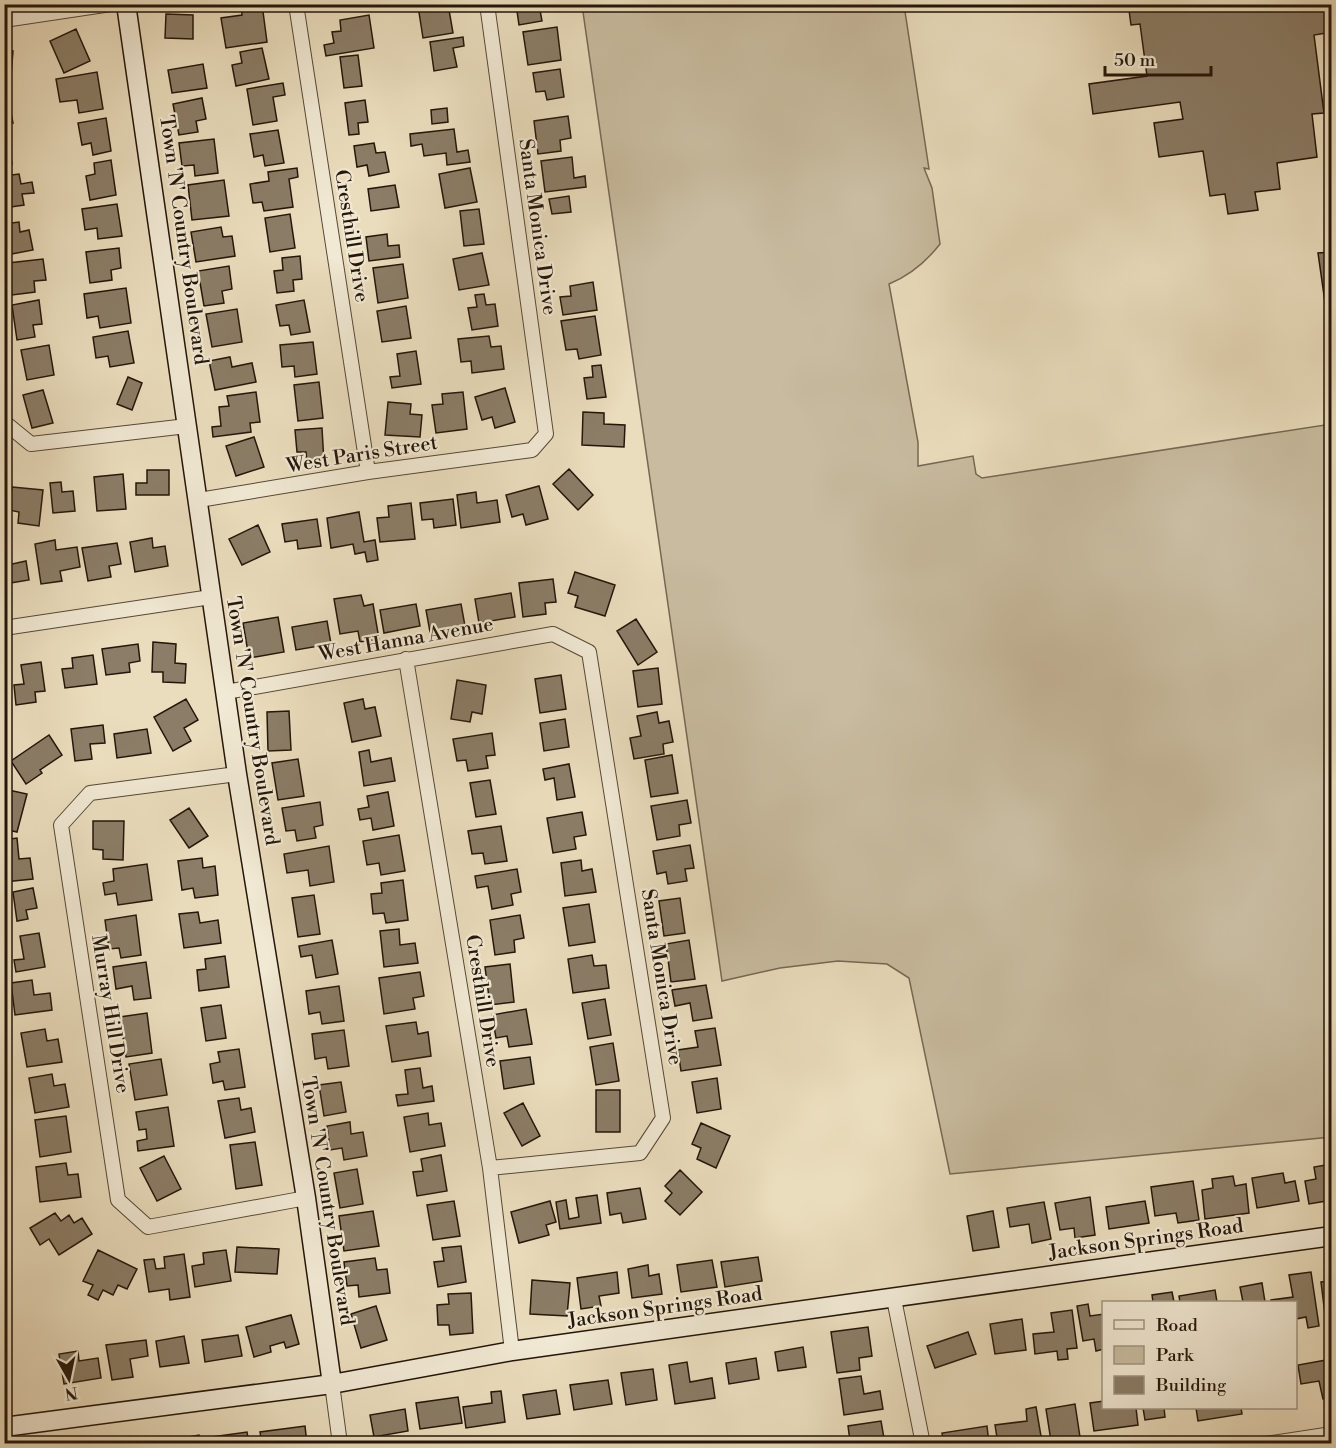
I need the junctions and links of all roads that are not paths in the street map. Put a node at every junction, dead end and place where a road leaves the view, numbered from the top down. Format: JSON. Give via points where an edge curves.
{"nodes":[{"id":1,"x":111,"y":4,"type":"edge"},
{"id":2,"x":126,"y":4,"type":"edge"},
{"id":3,"x":296,"y":4,"type":"edge"},
{"id":4,"x":487,"y":4,"type":"edge"},
{"id":5,"x":4,"y":20,"type":"edge"},
{"id":6,"x":4,"y":422,"type":"edge"},
{"id":7,"x":187,"y":426,"type":"junction"},
{"id":8,"x":532,"y":450,"type":"joint"},
{"id":9,"x":368,"y":472,"type":"junction"},
{"id":10,"x":199,"y":500,"type":"junction"},
{"id":11,"x":211,"y":597,"type":"junction"},
{"id":12,"x":4,"y":628,"type":"edge"},
{"id":13,"x":589,"y":652,"type":"joint"},
{"id":14,"x":406,"y":659,"type":"junction"},
{"id":15,"x":226,"y":692,"type":"junction"},
{"id":16,"x":237,"y":774,"type":"junction"},
{"id":17,"x":490,"y":1168,"type":"junction"},
{"id":18,"x":306,"y":1198,"type":"junction"},
{"id":19,"x":1332,"y":1236,"type":"edge"},
{"id":20,"x":894,"y":1299,"type":"junction"},
{"id":21,"x":512,"y":1351,"type":"junction"},
{"id":22,"x":332,"y":1384,"type":"junction"},
{"id":23,"x":4,"y":1427,"type":"edge"},
{"id":24,"x":1332,"y":1434,"type":"edge"},
{"id":25,"x":340,"y":1443,"type":"edge"},
{"id":26,"x":923,"y":1443,"type":"edge"},
{"id":27,"x":1266,"y":1443,"type":"edge"}],
"edges":[{"from":1,"to":5,"type":"street"},
{"from":2,"to":7,"type":"street","name":"Town 'N' Country Boulevard"},
{"from":3,"to":9,"type":"street","name":"Cresthill Drive"},
{"from":4,"to":8,"type":"street","name":"Santa Monica Drive","via":[[546,434]]},
{"from":6,"to":7,"type":"street","via":[[31,444]]},
{"from":7,"to":10,"type":"street","name":"Town 'N' Country Boulevard"},
{"from":8,"to":9,"type":"street","name":"West Paris Street"},
{"from":9,"to":10,"type":"street","name":"West Paris Street"},
{"from":10,"to":11,"type":"street","name":"Town 'N' Country Boulevard"},
{"from":11,"to":12,"type":"street"},
{"from":11,"to":15,"type":"street","name":"Town 'N' Country Boulevard"},
{"from":13,"to":14,"type":"street","name":"West Hanna Avenue","via":[[552,634]]},
{"from":13,"to":17,"type":"street","name":"Santa Monica Drive","via":[[663,1118],[640,1153]]},
{"from":14,"to":15,"type":"street","name":"West Hanna Avenue"},
{"from":14,"to":17,"type":"street","name":"Cresthill Drive"},
{"from":15,"to":16,"type":"street","name":"Town 'N' Country Boulevard"},
{"from":16,"to":18,"type":"street","name":"Town 'N' Country Boulevard"},
{"from":16,"to":18,"type":"street","name":"Murray Hill Drive","via":[[90,793],[61,825],[118,1200],[148,1227]]},
{"from":17,"to":21,"type":"street","name":"Cresthill Drive"},
{"from":18,"to":22,"type":"street","name":"Town 'N' Country Boulevard"},
{"from":19,"to":20,"type":"street","name":"Jackson Springs Road"},
{"from":20,"to":21,"type":"street","name":"Jackson Springs Road"},
{"from":20,"to":26,"type":"street"},
{"from":21,"to":22,"type":"street","name":"Jackson Springs Road"},
{"from":22,"to":23,"type":"street","name":"Jackson Springs Road"},
{"from":22,"to":25,"type":"street","name":"Town 'N' Country Boulevard"},
{"from":24,"to":27,"type":"street"}]}
